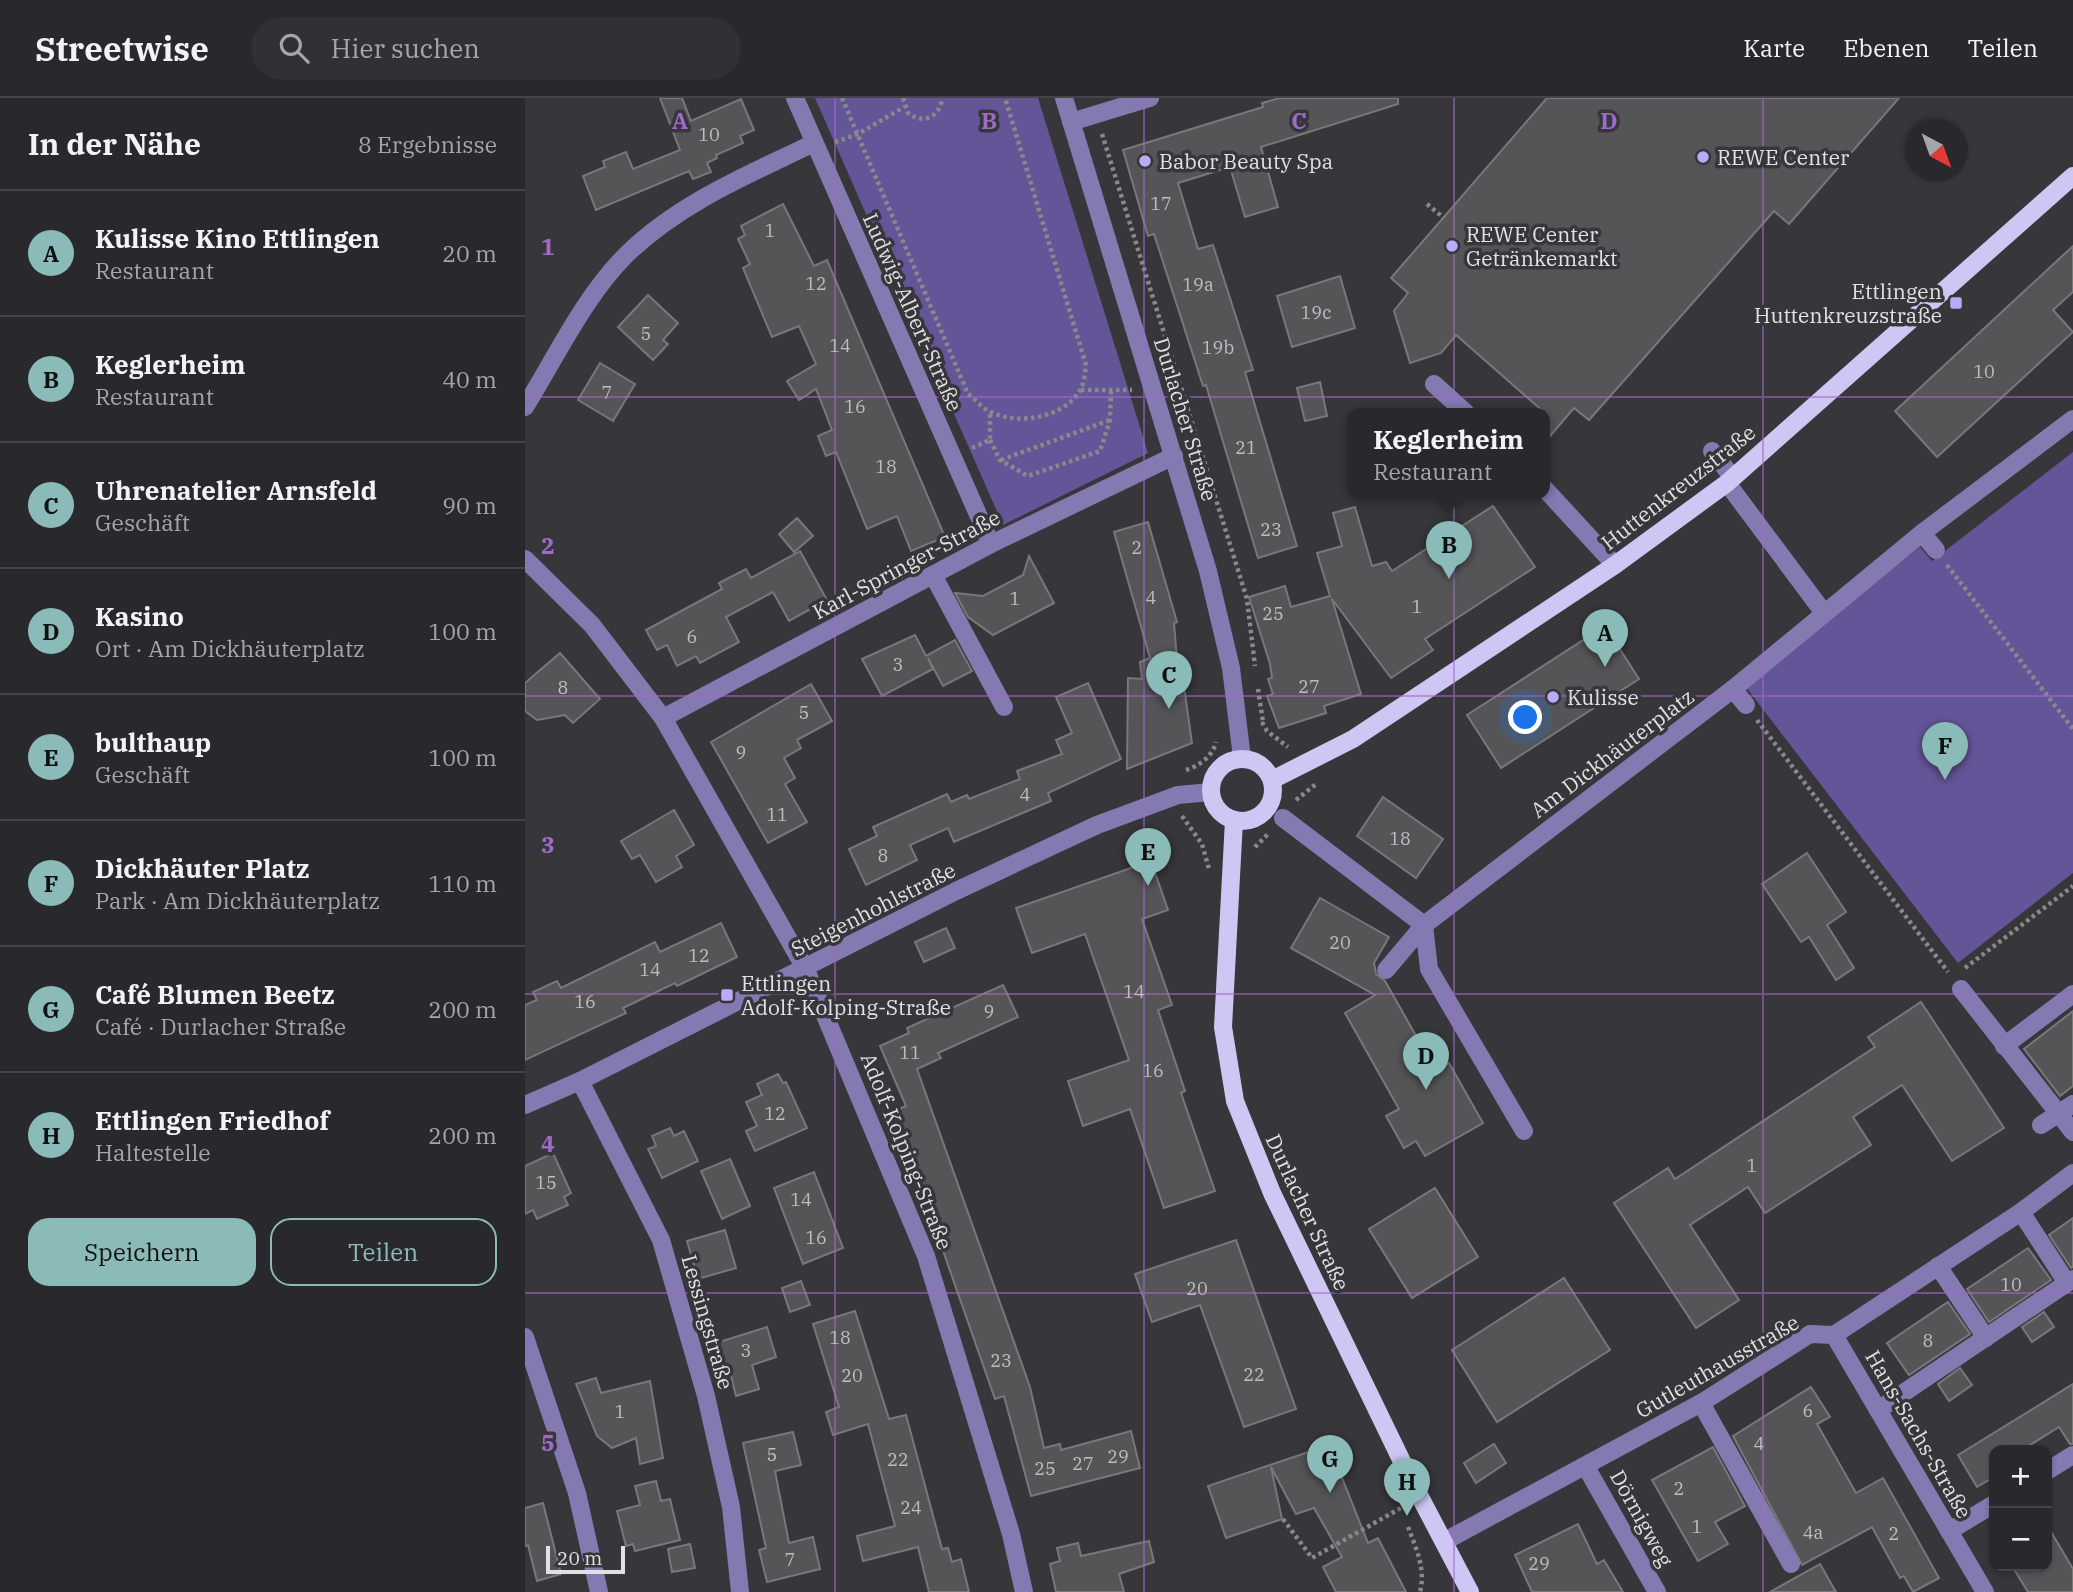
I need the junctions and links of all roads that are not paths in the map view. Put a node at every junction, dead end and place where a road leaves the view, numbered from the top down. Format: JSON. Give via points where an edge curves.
{"nodes":[{"id":1,"x":795,"y":98,"type":"edge"},
{"id":2,"x":1064,"y":98,"type":"edge"},
{"id":3,"x":1150,"y":98,"type":"edge"},
{"id":4,"x":1071,"y":122,"type":"junction"},
{"id":5,"x":814,"y":143,"type":"junction"},
{"id":6,"x":2073,"y":176,"type":"edge"},
{"id":7,"x":1434,"y":384,"type":"dead end"},
{"id":8,"x":525,"y":407,"type":"edge"},
{"id":9,"x":1460,"y":408,"type":"edge"},
{"id":10,"x":2073,"y":419,"type":"edge"},
{"id":11,"x":1712,"y":451,"type":"dead end"},
{"id":12,"x":1174,"y":456,"type":"junction"},
{"id":13,"x":1730,"y":481,"type":"junction"},
{"id":14,"x":1550,"y":494,"type":"edge"},
{"id":15,"x":1922,"y":533,"type":"junction"},
{"id":16,"x":991,"y":544,"type":"junction"},
{"id":17,"x":1936,"y":550,"type":"road end"},
{"id":18,"x":525,"y":559,"type":"edge"},
{"id":19,"x":1615,"y":565,"type":"junction"},
{"id":20,"x":933,"y":575,"type":"junction"},
{"id":21,"x":1824,"y":613,"type":"junction"},
{"id":22,"x":1733,"y":689,"type":"junction"},
{"id":23,"x":1746,"y":705,"type":"road end"},
{"id":24,"x":1004,"y":707,"type":"dead end"},
{"id":25,"x":663,"y":718,"type":"junction"},
{"id":26,"x":1242,"y":758,"type":"junction"},
{"id":27,"x":1272,"y":780,"type":"junction"},
{"id":28,"x":1211,"y":792,"type":"junction"},
{"id":29,"x":1283,"y":818,"type":"dead end"},
{"id":30,"x":1234,"y":820,"type":"junction"},
{"id":31,"x":1424,"y":925,"type":"junction"},
{"id":32,"x":806,"y":970,"type":"junction"},
{"id":33,"x":1386,"y":970,"type":"dead end"},
{"id":34,"x":1957,"y":983,"type":"road end"},
{"id":35,"x":2073,"y":995,"type":"edge"},
{"id":36,"x":2004,"y":1046,"type":"junction"},
{"id":37,"x":580,"y":1081,"type":"junction"},
{"id":38,"x":525,"y":1105,"type":"edge"},
{"id":39,"x":2066,"y":1110,"type":"edge"},
{"id":40,"x":2041,"y":1125,"type":"dead end"},
{"id":41,"x":1524,"y":1131,"type":"dead end"},
{"id":42,"x":2073,"y":1132,"type":"edge"},
{"id":43,"x":2073,"y":1173,"type":"edge"},
{"id":44,"x":2021,"y":1212,"type":"junction"},
{"id":45,"x":1938,"y":1266,"type":"junction"},
{"id":46,"x":2070,"y":1281,"type":"edge"},
{"id":47,"x":1834,"y":1335,"type":"junction"},
{"id":48,"x":525,"y":1337,"type":"edge"},
{"id":49,"x":1986,"y":1338,"type":"junction"},
{"id":50,"x":1701,"y":1404,"type":"junction"},
{"id":51,"x":1878,"y":1409,"type":"junction"},
{"id":52,"x":2073,"y":1455,"type":"edge"},
{"id":53,"x":1586,"y":1467,"type":"junction"},
{"id":54,"x":2052,"y":1468,"type":"edge"},
{"id":55,"x":1989,"y":1506,"type":"edge"},
{"id":56,"x":1949,"y":1531,"type":"junction"},
{"id":57,"x":1445,"y":1541,"type":"junction"},
{"id":58,"x":1791,"y":1564,"type":"dead end"},
{"id":59,"x":599,"y":1592,"type":"edge"},
{"id":60,"x":740,"y":1592,"type":"edge"},
{"id":61,"x":1024,"y":1592,"type":"edge"},
{"id":62,"x":1470,"y":1592,"type":"edge"},
{"id":63,"x":1657,"y":1592,"type":"edge"},
{"id":64,"x":1985,"y":1592,"type":"edge"}],
"edges":[{"from":1,"to":5,"type":"street","name":"Ludwig-Albert-Straße"},
{"from":2,"to":4,"type":"street","name":"Durlacher Straße"},
{"from":3,"to":4,"type":"street"},
{"from":4,"to":12,"type":"street","name":"Durlacher Straße"},
{"from":5,"to":8,"type":"street","via":[[696,201],[626,256],[600,285]]},
{"from":5,"to":16,"type":"street","name":"Ludwig-Albert-Straße"},
{"from":6,"to":13,"type":"main road","name":"Huttenkreuzstraße"},
{"from":7,"to":9,"type":"street"},
{"from":10,"to":15,"type":"street","name":"Am Dickhäuterplatz"},
{"from":11,"to":13,"type":"street"},
{"from":12,"to":16,"type":"street","name":"Karl-Springer-Straße"},
{"from":12,"to":26,"type":"street","name":"Durlacher Straße","via":[[1231,668]]},
{"from":13,"to":19,"type":"main road","name":"Huttenkreuzstraße"},
{"from":13,"to":21,"type":"street"},
{"from":14,"to":19,"type":"street"},
{"from":15,"to":17,"type":"street"},
{"from":15,"to":21,"type":"street","name":"Am Dickhäuterplatz"},
{"from":16,"to":20,"type":"street","name":"Karl-Springer-Straße"},
{"from":18,"to":25,"type":"street","name":"Adolf-Kolping-Straße","via":[[592,625]]},
{"from":19,"to":27,"type":"main road","name":"Huttenkreuzstraße","via":[[1353,739]]},
{"from":20,"to":24,"type":"street"},
{"from":20,"to":25,"type":"street","name":"Karl-Springer-Straße"},
{"from":21,"to":22,"type":"street","name":"Am Dickhäuterplatz"},
{"from":22,"to":23,"type":"street"},
{"from":22,"to":31,"type":"street","name":"Am Dickhäuterplatz"},
{"from":25,"to":32,"type":"street","name":"Adolf-Kolping-Straße"},
{"from":26,"to":27,"type":"main road","via":[[1260,765]]},
{"from":26,"to":28,"type":"main road","via":[[1216,772]]},
{"from":27,"to":30,"type":"main road","via":[[1271,799],[1261,814]]},
{"from":28,"to":30,"type":"main road","via":[[1218,810]]},
{"from":28,"to":32,"type":"street","name":"Steigenhohlstraße","via":[[1178,794],[1097,825],[956,891]]},
{"from":29,"to":31,"type":"street"},
{"from":30,"to":57,"type":"main road","name":"Durlacher Straße","via":[[1223,1027],[1235,1101],[1272,1193]]},
{"from":31,"to":33,"type":"street","name":"Am Dickhäuterplatz"},
{"from":31,"to":41,"type":"street","via":[[1429,969]]},
{"from":32,"to":37,"type":"street","name":"Steigenhohlstraße"},
{"from":32,"to":61,"type":"street","name":"Adolf-Kolping-Straße","via":[[926,1256],[1011,1534]]},
{"from":34,"to":36,"type":"street"},
{"from":35,"to":36,"type":"street"},
{"from":36,"to":39,"type":"street"},
{"from":37,"to":38,"type":"street","name":"Steigenhohlstraße"},
{"from":37,"to":60,"type":"street","name":"Lessingstraße","via":[[661,1240],[706,1396],[728,1495]]},
{"from":39,"to":40,"type":"street"},
{"from":39,"to":42,"type":"street"},
{"from":43,"to":44,"type":"street","name":"Gutleuthausstraße"},
{"from":44,"to":45,"type":"street","name":"Gutleuthausstraße"},
{"from":44,"to":46,"type":"street"},
{"from":45,"to":47,"type":"street","name":"Gutleuthausstraße"},
{"from":45,"to":49,"type":"street"},
{"from":46,"to":49,"type":"street"},
{"from":47,"to":50,"type":"street","name":"Gutleuthausstraße","via":[[1810,1334]]},
{"from":47,"to":51,"type":"street","name":"Hans-Sachs-Straße"},
{"from":48,"to":59,"type":"street","via":[[577,1493]]},
{"from":49,"to":51,"type":"street"},
{"from":50,"to":53,"type":"street","name":"Gutleuthausstraße"},
{"from":50,"to":58,"type":"street"},
{"from":51,"to":56,"type":"street","name":"Hans-Sachs-Straße"},
{"from":52,"to":54,"type":"street"},
{"from":53,"to":57,"type":"street","name":"Gutleuthausstraße"},
{"from":53,"to":63,"type":"street","name":"Dörnigweg"},
{"from":55,"to":56,"type":"street"},
{"from":56,"to":64,"type":"street","name":"Hans-Sachs-Straße"},
{"from":57,"to":62,"type":"main road","name":"Durlacher Straße"}]}
